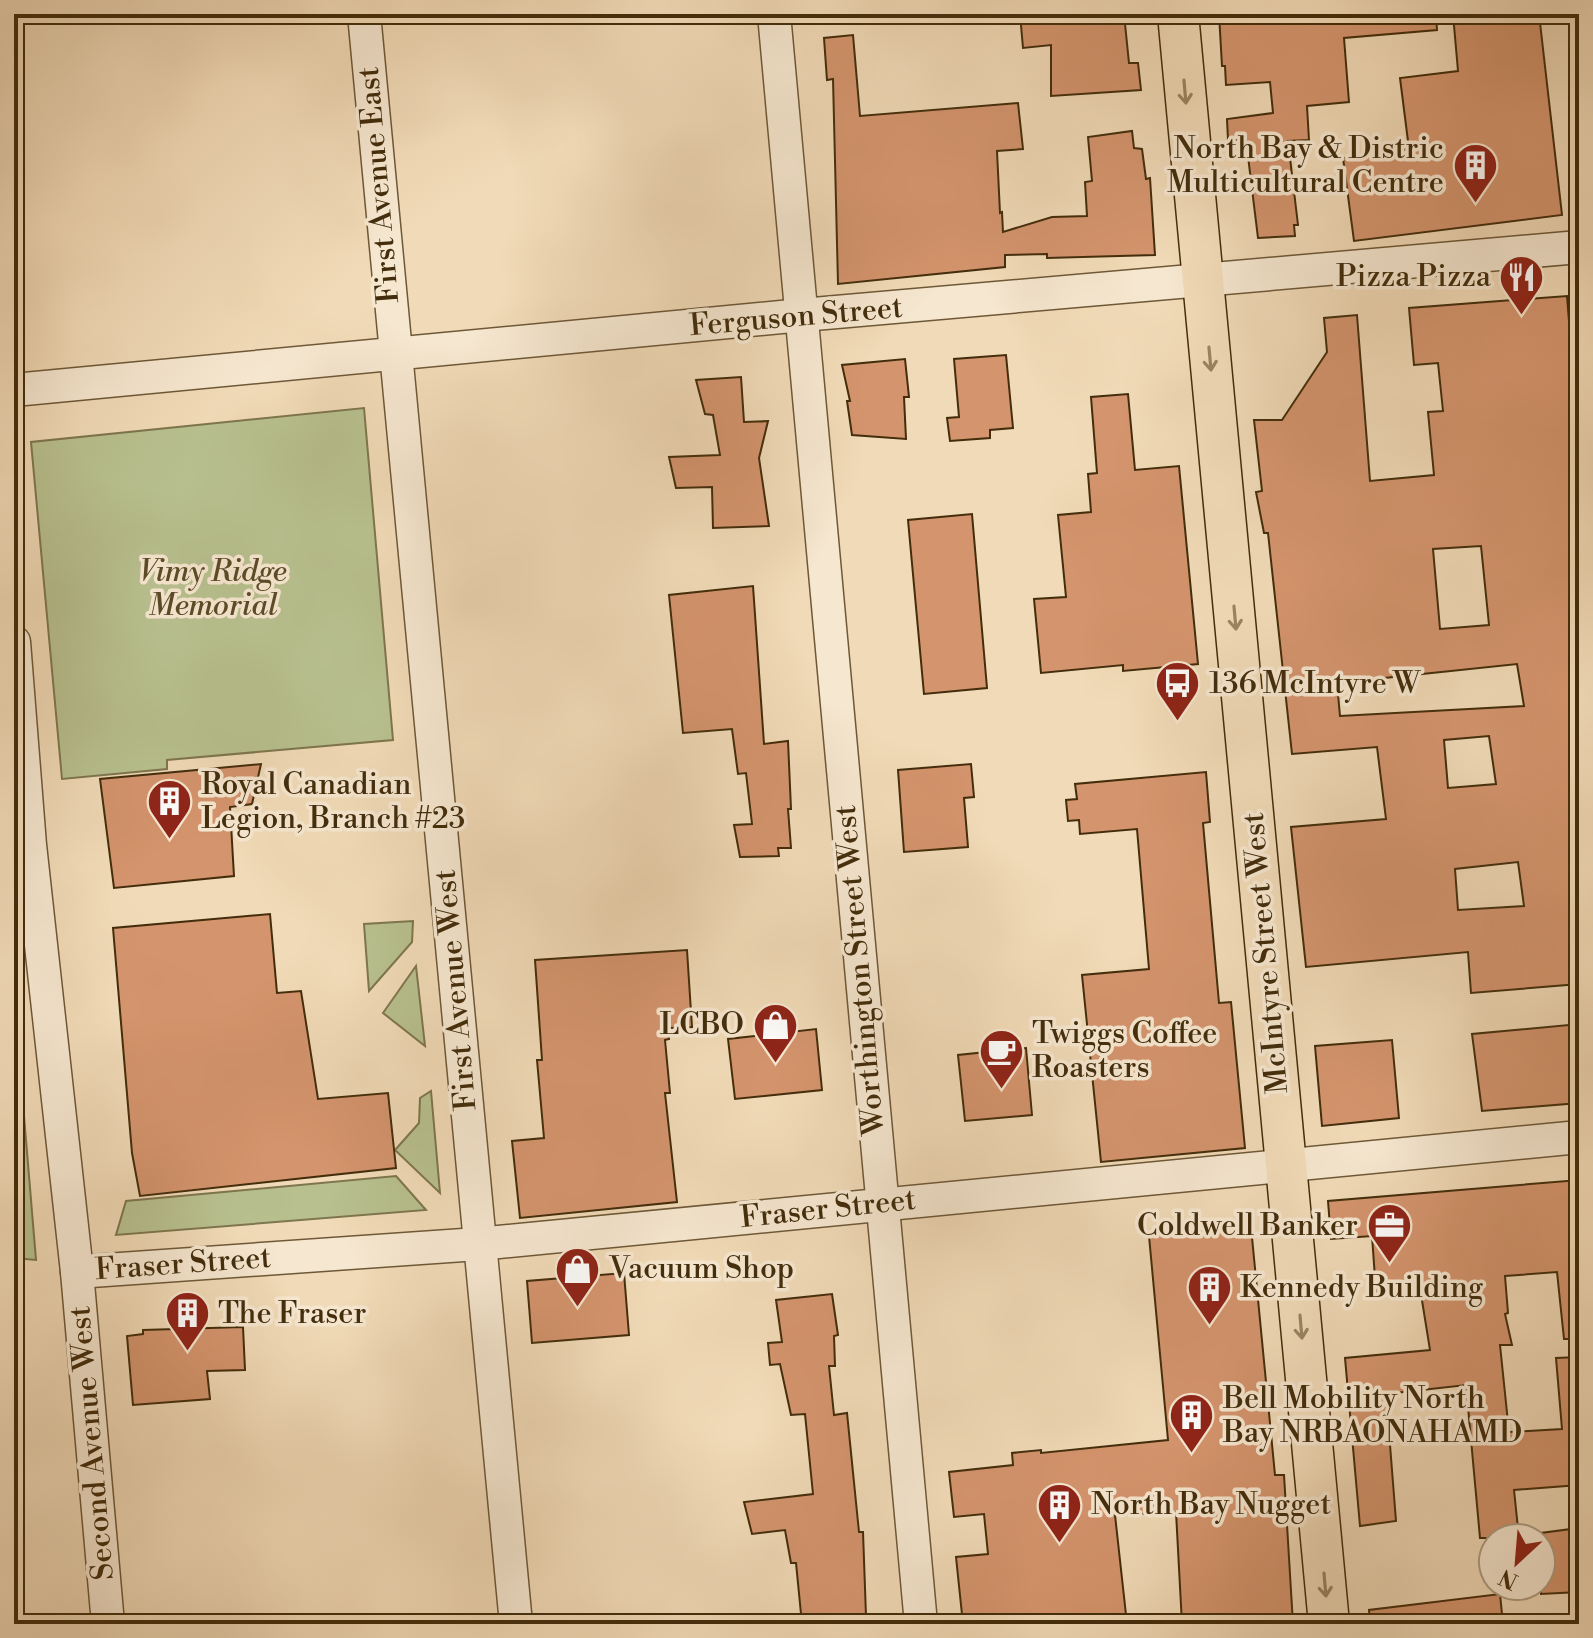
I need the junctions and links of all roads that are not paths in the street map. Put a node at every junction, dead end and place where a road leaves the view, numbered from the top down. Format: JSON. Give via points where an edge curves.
{"nodes":[{"id":1,"x":364,"y":14,"type":"edge"},
{"id":2,"x":774,"y":14,"type":"edge"},
{"id":3,"x":1178,"y":14,"type":"edge"},
{"id":4,"x":1579,"y":247,"type":"edge"},
{"id":5,"x":1203,"y":281,"type":"junction"},
{"id":6,"x":802,"y":315,"type":"junction"},
{"id":7,"x":395,"y":355,"type":"junction"},
{"id":8,"x":14,"y":390,"type":"edge"},
{"id":9,"x":14,"y":642,"type":"edge"},
{"id":10,"x":1579,"y":1137,"type":"edge"},
{"id":11,"x":1286,"y":1165,"type":"junction"},
{"id":12,"x":881,"y":1203,"type":"junction"},
{"id":13,"x":478,"y":1244,"type":"junction"},
{"id":14,"x":77,"y":1272,"type":"junction"},
{"id":15,"x":108,"y":1624,"type":"edge"},
{"id":16,"x":516,"y":1624,"type":"edge"},
{"id":17,"x":921,"y":1624,"type":"edge"},
{"id":18,"x":1329,"y":1624,"type":"edge"}],
"edges":[{"from":1,"to":7,"type":"street","name":"First Avenue East"},
{"from":2,"to":6,"type":"street","name":"Worthington Street West"},
{"from":3,"to":5,"type":"main road","name":"McIntyre Street West","one_way":true},
{"from":4,"to":5,"type":"street","name":"Ferguson Street"},
{"from":5,"to":6,"type":"street","name":"Ferguson Street"},
{"from":5,"to":11,"type":"main road","name":"McIntyre Street West","one_way":true},
{"from":6,"to":7,"type":"street","name":"Ferguson Street"},
{"from":6,"to":12,"type":"street","name":"Worthington Street West"},
{"from":7,"to":8,"type":"street","name":"Ferguson Street"},
{"from":7,"to":13,"type":"street","name":"First Avenue West"},
{"from":9,"to":14,"type":"street","name":"Second Avenue West","via":[[30,845]]},
{"from":10,"to":11,"type":"street","name":"Fraser Street"},
{"from":11,"to":12,"type":"street","name":"Fraser Street"},
{"from":11,"to":18,"type":"main road","name":"McIntyre Street West","one_way":true},
{"from":12,"to":13,"type":"street","name":"Fraser Street"},
{"from":12,"to":17,"type":"street","name":"Worthington Street West"},
{"from":13,"to":14,"type":"street","name":"Fraser Street"},
{"from":13,"to":16,"type":"street","name":"First Avenue West"},
{"from":14,"to":15,"type":"street","name":"Second Avenue West"}]}
